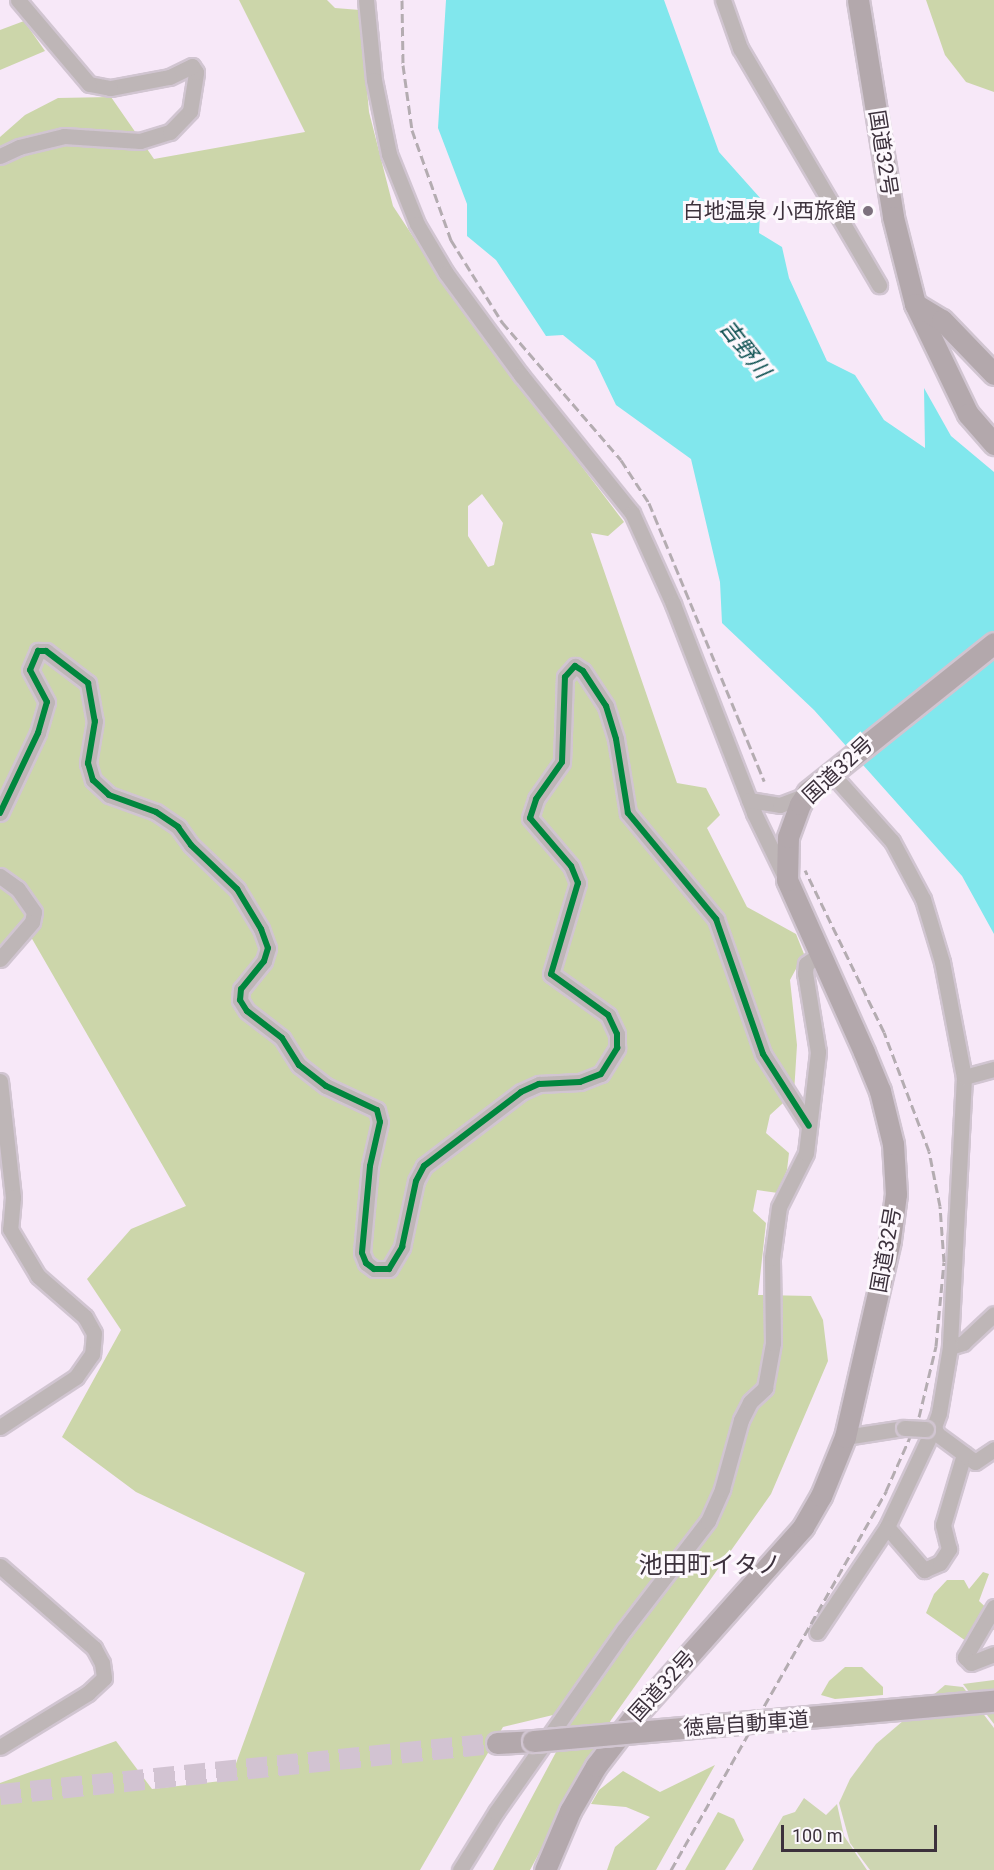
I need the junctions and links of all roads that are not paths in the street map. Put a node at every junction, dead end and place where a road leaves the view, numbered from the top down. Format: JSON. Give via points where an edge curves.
{"nodes":[{"id":1,"x":18,"y":0,"type":"edge"},
{"id":2,"x":366,"y":0,"type":"edge"},
{"id":3,"x":723,"y":0,"type":"edge"},
{"id":4,"x":858,"y":0,"type":"edge"},
{"id":5,"x":0,"y":156,"type":"edge"},
{"id":6,"x":879,"y":285,"type":"dead end"},
{"id":7,"x":915,"y":304,"type":"junction"},
{"id":8,"x":994,"y":374,"type":"edge"},
{"id":9,"x":951,"y":379,"type":"junction"},
{"id":10,"x":994,"y":427,"type":"edge"},
{"id":11,"x":994,"y":444,"type":"edge"},
{"id":12,"x":994,"y":643,"type":"edge"},
{"id":13,"x":841,"y":784,"type":"dead end"},
{"id":14,"x":749,"y":800,"type":"junction"},
{"id":15,"x":0,"y":813,"type":"edge"},
{"id":16,"x":789,"y":814,"type":"junction"},
{"id":17,"x":0,"y":876,"type":"edge"},
{"id":18,"x":787,"y":880,"type":"junction"},
{"id":19,"x":819,"y":955,"type":"junction"},
{"id":20,"x":0,"y":959,"type":"edge"},
{"id":21,"x":994,"y":1069,"type":"edge"},
{"id":22,"x":964,"y":1077,"type":"junction"},
{"id":23,"x":0,"y":1081,"type":"edge"},
{"id":24,"x":809,"y":1126,"type":"junction"},
{"id":25,"x":994,"y":1314,"type":"edge"},
{"id":26,"x":950,"y":1347,"type":"junction"},
{"id":27,"x":0,"y":1427,"type":"edge"},
{"id":28,"x":930,"y":1428,"type":"junction"},
{"id":29,"x":845,"y":1437,"type":"junction"},
{"id":30,"x":994,"y":1449,"type":"edge"},
{"id":31,"x":964,"y":1454,"type":"junction"},
{"id":32,"x":887,"y":1527,"type":"junction"},
{"id":33,"x":0,"y":1566,"type":"edge"},
{"id":34,"x":994,"y":1607,"type":"edge"},
{"id":35,"x":817,"y":1632,"type":"dead end"},
{"id":36,"x":994,"y":1654,"type":"edge"},
{"id":37,"x":994,"y":1701,"type":"edge"},
{"id":38,"x":497,"y":1743,"type":"tunnel mouth"},
{"id":39,"x":0,"y":1747,"type":"edge"},
{"id":40,"x":460,"y":1870,"type":"edge"},
{"id":41,"x":545,"y":1870,"type":"edge"}],
"edges":[{"from":1,"to":5,"type":"street","via":[[89,84],[110,88],[153,81],[192,66],[196,72],[190,111],[170,132],[140,141],[64,136]]},
{"from":2,"to":14,"type":"street","via":[[374,80],[389,154],[417,224],[446,273],[521,375],[632,513],[650,548]]},
{"from":3,"to":6,"type":"street","via":[[740,48]]},
{"from":4,"to":7,"type":"highway","name":"国道32号","via":[[893,217]]},
{"from":7,"to":8,"type":"highway","via":[[942,320]]},
{"from":7,"to":9,"type":"highway","name":"国道32号"},
{"from":9,"to":10,"type":"highway","name":"国道32号"},
{"from":9,"to":11,"type":"highway","name":"国道32号","via":[[968,414]]},
{"from":12,"to":16,"type":"highway","name":"国道32号","via":[[804,796]]},
{"from":13,"to":22,"type":"street","via":[[892,841],[923,899],[942,962]]},
{"from":14,"to":16,"type":"street"},
{"from":14,"to":18,"type":"street"},
{"from":15,"to":24,"type":"street","via":[[38,733],[47,702],[30,670],[38,651],[46,651],[88,683],[95,721],[88,763],[93,780],[109,795],[156,812],[178,827],[237,889],[257,921],[268,948],[264,961],[241,989],[240,1000],[247,1011],[282,1038],[299,1065],[326,1086],[377,1110],[380,1122],[370,1166],[362,1253],[374,1269],[389,1269],[402,1247],[416,1181],[424,1166],[521,1092],[539,1084],[580,1082],[601,1074],[617,1048],[617,1035],[608,1015],[550,974],[578,883],[571,866],[530,818],[536,799],[562,762],[565,677],[575,666],[583,670],[606,706],[616,739],[628,813],[716,919],[763,1054]]},
{"from":16,"to":18,"type":"highway","name":"国道32号"},
{"from":17,"to":20,"type":"street","via":[[18,889],[34,912],[32,922]]},
{"from":18,"to":19,"type":"highway","name":"国道32号"},
{"from":19,"to":24,"type":"street","via":[[806,964],[805,973],[818,1052]]},
{"from":19,"to":29,"type":"highway","name":"国道32号","via":[[880,1091],[893,1144],[896,1194],[890,1240]]},
{"from":21,"to":22,"type":"street"},
{"from":22,"to":26,"type":"street"},
{"from":23,"to":27,"type":"street","via":[[13,1197],[9,1229],[38,1275],[85,1317],[94,1333],[92,1354],[76,1377]]},
{"from":24,"to":40,"type":"street","via":[[806,1153],[779,1207],[772,1258],[773,1343],[765,1388],[750,1402],[741,1420],[722,1489],[708,1521],[624,1630]]},
{"from":25,"to":26,"type":"street","via":[[963,1343]]},
{"from":26,"to":28,"type":"street"},
{"from":28,"to":29,"type":"street","bridge":true},
{"from":28,"to":31,"type":"street"},
{"from":28,"to":32,"type":"street"},
{"from":29,"to":41,"type":"highway","name":"国道32号","via":[[821,1496],[803,1527],[633,1718],[596,1766],[570,1811]]},
{"from":30,"to":31,"type":"street","via":[[975,1462]]},
{"from":31,"to":32,"type":"street","via":[[943,1525],[949,1549],[940,1563],[924,1570]]},
{"from":32,"to":35,"type":"street"},
{"from":33,"to":39,"type":"street","via":[[94,1648],[104,1678],[88,1693]]},
{"from":34,"to":36,"type":"street","via":[[965,1657],[971,1663]]},
{"from":37,"to":38,"type":"highway","name":"徳島自動車道","bridge":true}]}
